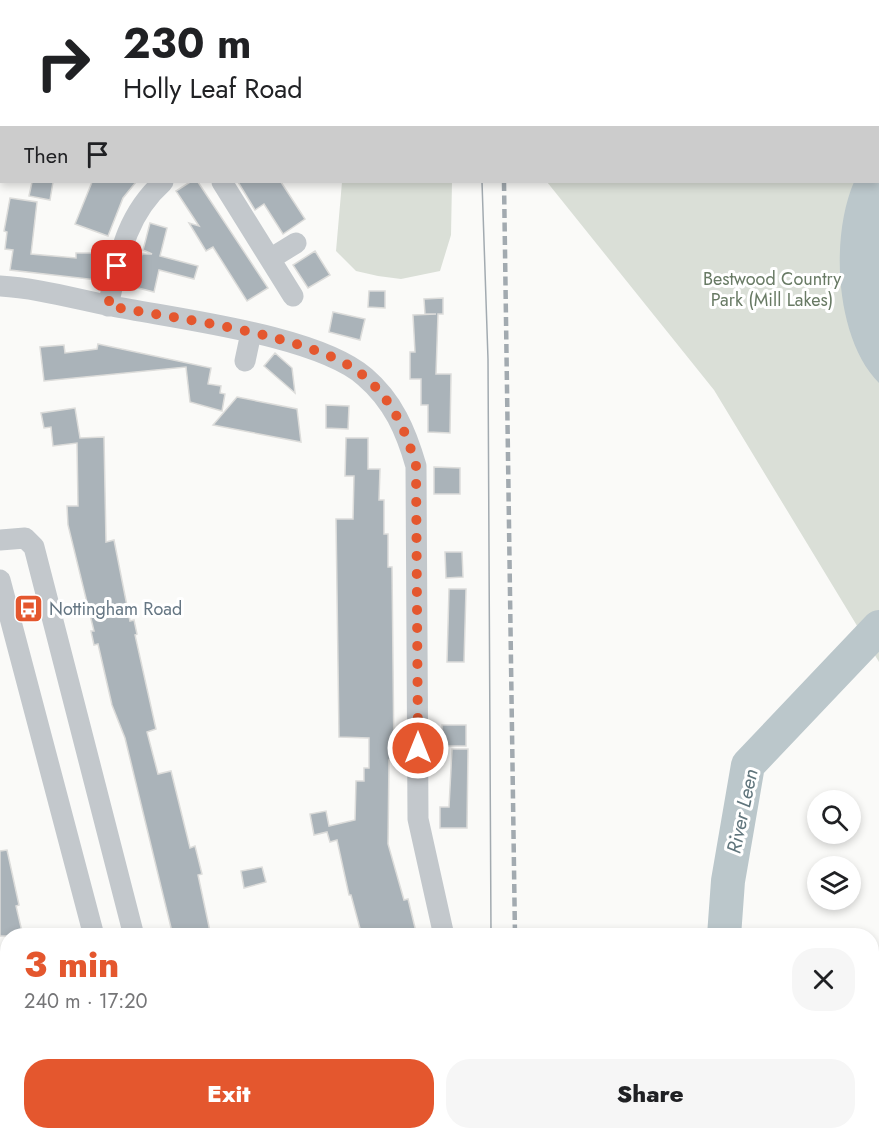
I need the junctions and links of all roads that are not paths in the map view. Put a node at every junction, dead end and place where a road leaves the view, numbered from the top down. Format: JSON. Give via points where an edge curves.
{"nodes":[{"id":1,"x":162,"y":183,"type":"edge"},
{"id":2,"x":223,"y":183,"type":"edge"},
{"id":3,"x":296,"y":243,"type":"dead end"},
{"id":4,"x":270,"y":259,"type":"junction"},
{"id":5,"x":0,"y":286,"type":"edge"},
{"id":6,"x":293,"y":296,"type":"dead end"},
{"id":7,"x":108,"y":306,"type":"junction"},
{"id":8,"x":251,"y":333,"type":"junction"},
{"id":9,"x":245,"y":361,"type":"dead end"},
{"id":10,"x":0,"y":540,"type":"edge"},
{"id":11,"x":0,"y":580,"type":"edge"},
{"id":12,"x":92,"y":928,"type":"edge"},
{"id":13,"x":132,"y":928,"type":"edge"},
{"id":14,"x":442,"y":928,"type":"edge"}],
"edges":[{"from":1,"to":7,"type":"street","via":[[150,194],[125,233]]},
{"from":2,"to":4,"type":"street"},
{"from":3,"to":4,"type":"street"},
{"from":4,"to":6,"type":"street"},
{"from":5,"to":7,"type":"street"},
{"from":7,"to":8,"type":"street"},
{"from":8,"to":9,"type":"street"},
{"from":8,"to":14,"type":"street","via":[[337,359],[364,376],[387,400],[406,432],[416,466],[418,819]]},
{"from":10,"to":13,"type":"street","via":[[25,538],[34,547]]},
{"from":11,"to":12,"type":"street"}]}
